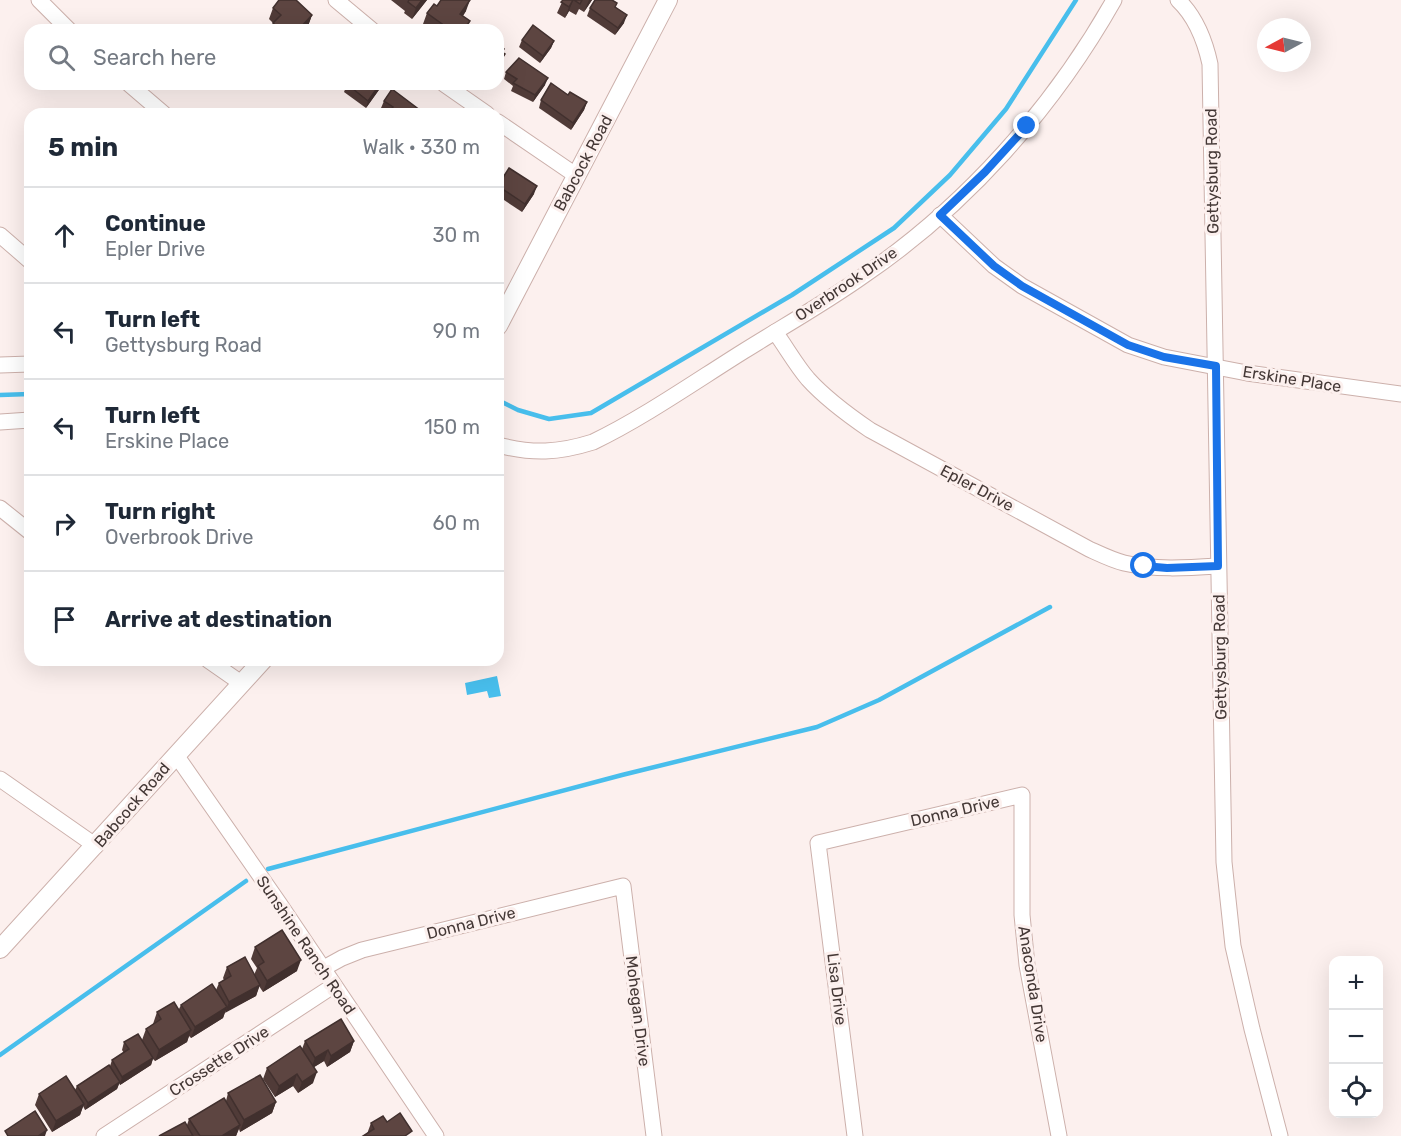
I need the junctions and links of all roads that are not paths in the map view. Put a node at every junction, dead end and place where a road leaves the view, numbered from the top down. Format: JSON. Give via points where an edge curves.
{"nodes":[{"id":1,"x":39,"y":0,"type":"edge"},
{"id":2,"x":336,"y":0,"type":"edge"},
{"id":3,"x":668,"y":0,"type":"edge"},
{"id":4,"x":1114,"y":0,"type":"edge"},
{"id":5,"x":1178,"y":0,"type":"edge"},
{"id":6,"x":63,"y":24,"type":"edge"},
{"id":7,"x":365,"y":24,"type":"edge"},
{"id":8,"x":136,"y":90,"type":"edge"},
{"id":9,"x":453,"y":90,"type":"edge"},
{"id":10,"x":157,"y":108,"type":"edge"},
{"id":11,"x":478,"y":108,"type":"edge"},
{"id":12,"x":504,"y":126,"type":"edge"},
{"id":13,"x":577,"y":176,"type":"junction"},
{"id":14,"x":940,"y":215,"type":"junction"},
{"id":15,"x":0,"y":235,"type":"edge"},
{"id":16,"x":24,"y":256,"type":"edge"},
{"id":17,"x":504,"y":315,"type":"edge"},
{"id":18,"x":775,"y":332,"type":"junction"},
{"id":19,"x":24,"y":364,"type":"edge"},
{"id":20,"x":0,"y":365,"type":"edge"},
{"id":21,"x":1216,"y":366,"type":"junction"},
{"id":22,"x":1401,"y":394,"type":"edge"},
{"id":23,"x":24,"y":420,"type":"edge"},
{"id":24,"x":0,"y":422,"type":"edge"},
{"id":25,"x":504,"y":446,"type":"edge"},
{"id":26,"x":0,"y":508,"type":"edge"},
{"id":27,"x":24,"y":527,"type":"edge"},
{"id":28,"x":1218,"y":566,"type":"junction"},
{"id":29,"x":217,"y":666,"type":"edge"},
{"id":30,"x":257,"y":666,"type":"edge"},
{"id":31,"x":241,"y":683,"type":"junction"},
{"id":32,"x":176,"y":755,"type":"junction"},
{"id":33,"x":0,"y":779,"type":"edge"},
{"id":34,"x":1022,"y":795,"type":"joint"},
{"id":35,"x":818,"y":843,"type":"joint"},
{"id":36,"x":96,"y":846,"type":"junction"},
{"id":37,"x":623,"y":886,"type":"joint"},
{"id":38,"x":0,"y":949,"type":"edge"},
{"id":39,"x":322,"y":969,"type":"junction"},
{"id":40,"x":333,"y":986,"type":"junction"},
{"id":41,"x":105,"y":1136,"type":"edge"},
{"id":42,"x":436,"y":1136,"type":"edge"},
{"id":43,"x":654,"y":1136,"type":"edge"},
{"id":44,"x":855,"y":1136,"type":"edge"},
{"id":45,"x":1059,"y":1136,"type":"edge"},
{"id":46,"x":1280,"y":1136,"type":"edge"}],
"edges":[{"from":1,"to":6,"type":"street"},
{"from":2,"to":7,"type":"street"},
{"from":3,"to":13,"type":"main road","name":"Babcock Road"},
{"from":4,"to":14,"type":"street","name":"Overbrook Drive","via":[[1070,70],[1027,126]]},
{"from":5,"to":21,"type":"street","name":"Gettysburg Road","via":[[1197,24],[1210,64]]},
{"from":8,"to":10,"type":"street"},
{"from":9,"to":11,"type":"street"},
{"from":12,"to":13,"type":"street"},
{"from":13,"to":17,"type":"main road","name":"Babcock Road"},
{"from":14,"to":18,"type":"street","name":"Overbrook Drive","via":[[864,276]]},
{"from":14,"to":21,"type":"street","name":"Erskine Place","via":[[994,266],[1022,286],[1128,345],[1164,357]]},
{"from":15,"to":16,"type":"street"},
{"from":18,"to":25,"type":"street","name":"Overbrook Drive","via":[[593,442],[548,452]]},
{"from":18,"to":28,"type":"street","name":"Epler Drive","via":[[807,377],[847,415],[1089,549],[1144,566]]},
{"from":19,"to":20,"type":"street"},
{"from":21,"to":22,"type":"street","name":"Erskine Place"},
{"from":21,"to":28,"type":"street","name":"Gettysburg Road"},
{"from":23,"to":24,"type":"street"},
{"from":26,"to":27,"type":"street"},
{"from":28,"to":46,"type":"street","name":"Gettysburg Road","via":[[1224,862],[1233,946]]},
{"from":29,"to":31,"type":"street"},
{"from":30,"to":31,"type":"main road","name":"Babcock Road"},
{"from":31,"to":32,"type":"main road","name":"Babcock Road"},
{"from":32,"to":36,"type":"main road","name":"Babcock Road"},
{"from":32,"to":39,"type":"street","name":"Sunshine Ranch Road"},
{"from":33,"to":36,"type":"street"},
{"from":34,"to":35,"type":"street","name":"Donna Drive"},
{"from":34,"to":45,"type":"street","name":"Anaconda Drive","via":[[1022,915],[1027,965]]},
{"from":35,"to":44,"type":"street","name":"Lisa Drive"},
{"from":36,"to":38,"type":"main road","name":"Babcock Road"},
{"from":37,"to":39,"type":"street","name":"Donna Drive","via":[[362,950]]},
{"from":37,"to":43,"type":"street","name":"Mohegan Drive"},
{"from":39,"to":40,"type":"street","name":"Sunshine Ranch Road"},
{"from":40,"to":41,"type":"street","name":"Crossette Drive"},
{"from":40,"to":42,"type":"street","name":"Sunshine Ranch Road"}]}
